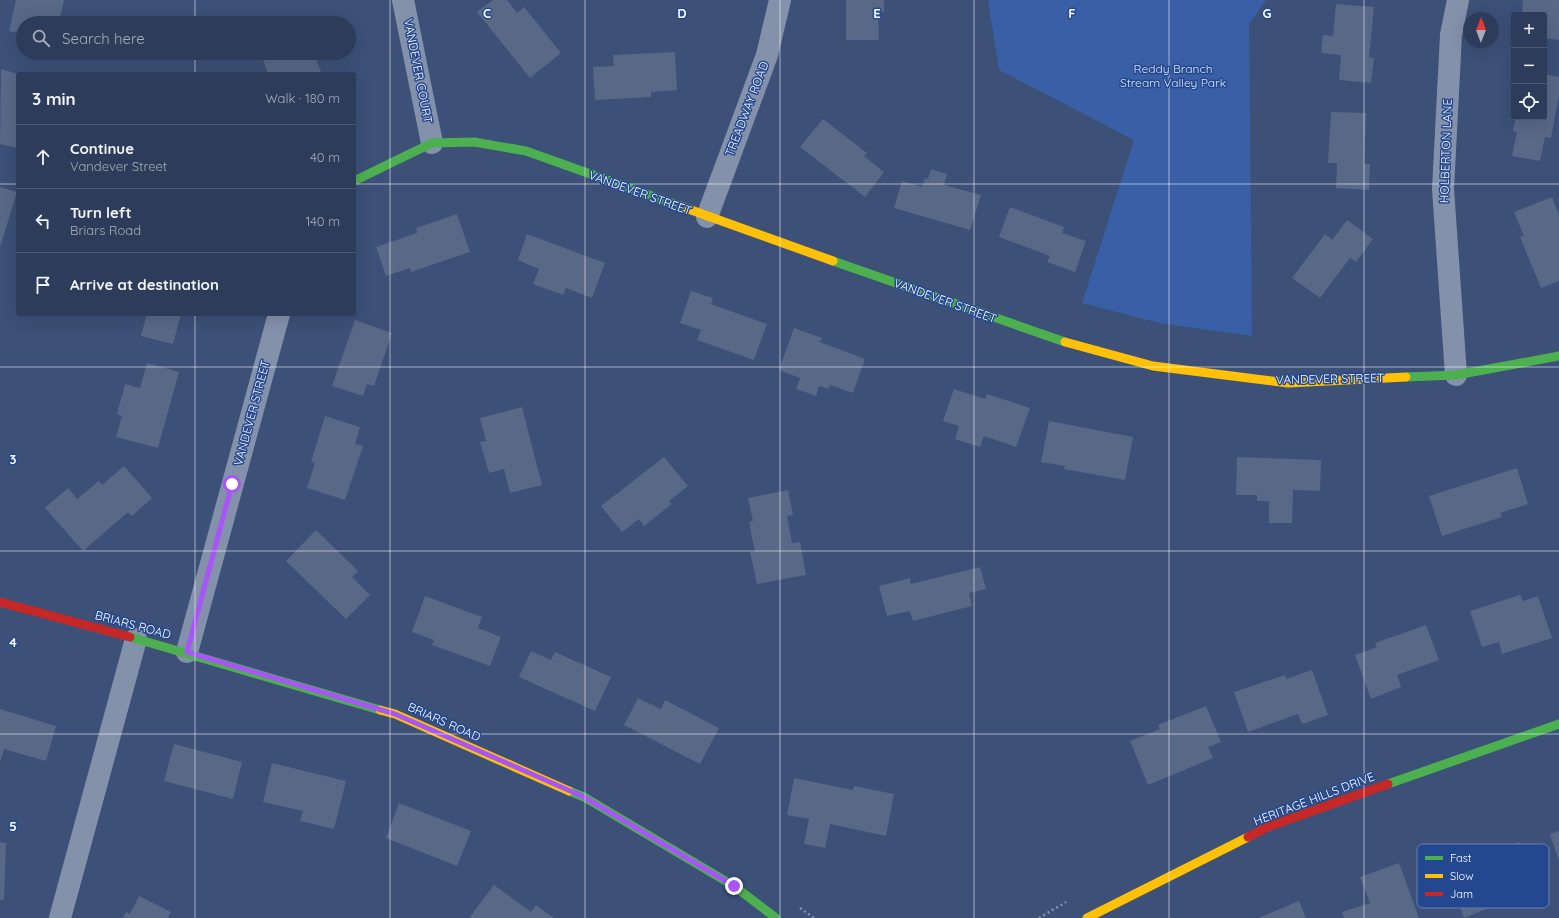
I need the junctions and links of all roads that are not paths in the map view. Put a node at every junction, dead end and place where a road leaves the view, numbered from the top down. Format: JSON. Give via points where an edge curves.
{"nodes":[{"id":1,"x":403,"y":0,"type":"edge"},
{"id":2,"x":780,"y":0,"type":"edge"},
{"id":3,"x":1458,"y":0,"type":"edge"},
{"id":4,"x":432,"y":143,"type":"junction"},
{"id":5,"x":356,"y":180,"type":"edge"},
{"id":6,"x":707,"y":217,"type":"junction"},
{"id":7,"x":278,"y":316,"type":"edge"},
{"id":8,"x":1559,"y":356,"type":"edge"},
{"id":9,"x":1456,"y":375,"type":"junction"},
{"id":10,"x":0,"y":602,"type":"edge"},
{"id":11,"x":136,"y":639,"type":"junction"},
{"id":12,"x":187,"y":652,"type":"junction"},
{"id":13,"x":1559,"y":724,"type":"edge"},
{"id":14,"x":60,"y":918,"type":"edge"},
{"id":15,"x":776,"y":918,"type":"edge"},
{"id":16,"x":1088,"y":918,"type":"edge"}],
"edges":[{"from":1,"to":4,"type":"street","name":"VANDEVER COURT"},
{"from":2,"to":6,"type":"street","name":"TREADWAY ROAD","via":[[767,55]]},
{"from":3,"to":9,"type":"street","name":"HOLBERTON LANE","via":[[1451,35],[1443,189]]},
{"from":4,"to":5,"type":"street","name":"VANDEVER STREET"},
{"from":4,"to":6,"type":"street","name":"VANDEVER STREET","via":[[474,142],[526,151]]},
{"from":6,"to":9,"type":"street","name":"VANDEVER STREET","via":[[1049,338],[1153,366],[1288,383]]},
{"from":7,"to":12,"type":"street","name":"VANDEVER STREET"},
{"from":8,"to":9,"type":"street","name":"VANDEVER STREET"},
{"from":10,"to":11,"type":"street","name":"BRIARS ROAD"},
{"from":11,"to":12,"type":"street","name":"BRIARS ROAD"},
{"from":11,"to":14,"type":"street"},
{"from":12,"to":15,"type":"street","name":"BRIARS ROAD","via":[[395,714],[584,797],[734,886]]},
{"from":13,"to":16,"type":"street","name":"HERITAGE HILLS DRIVE","via":[[1268,827]]}]}
